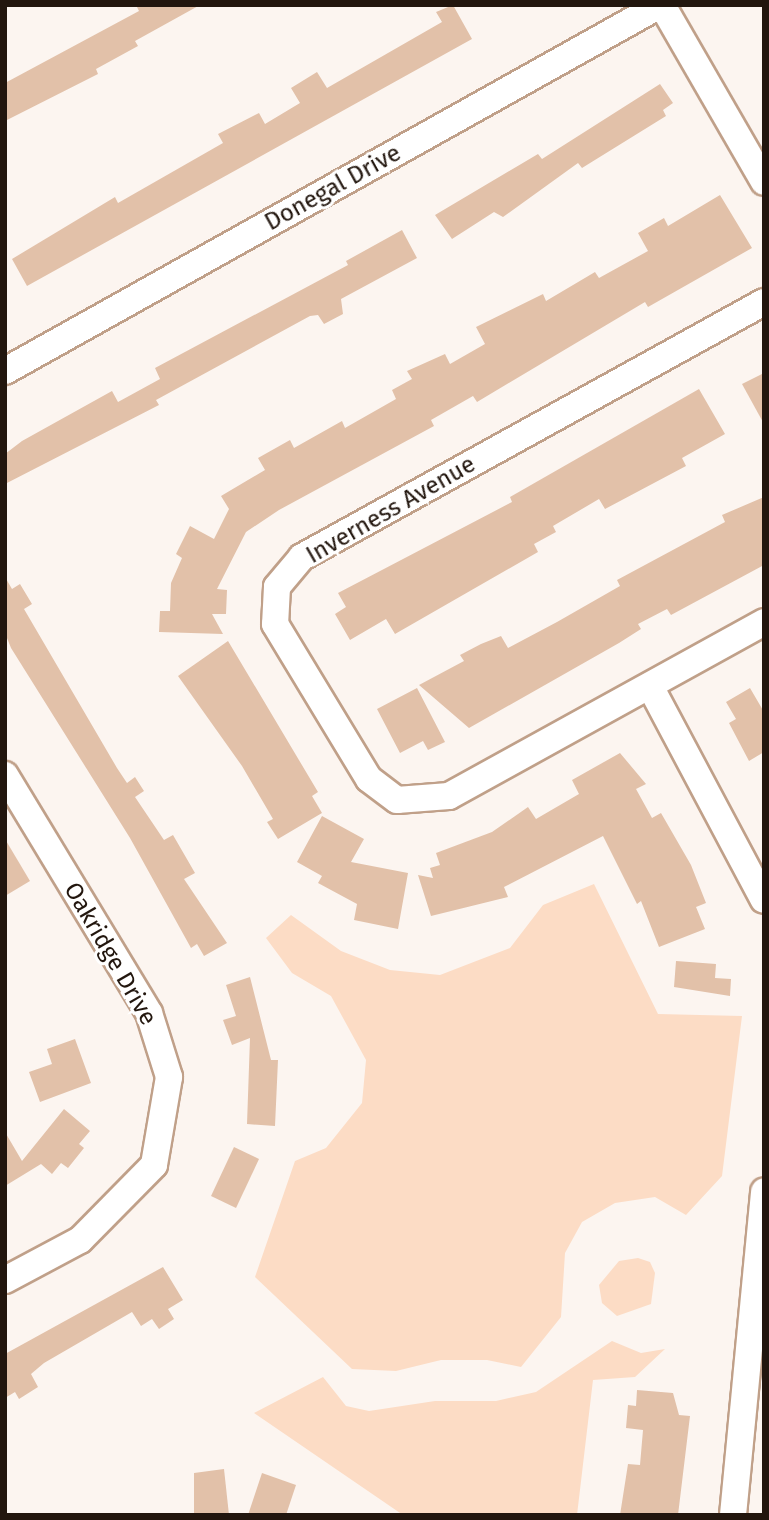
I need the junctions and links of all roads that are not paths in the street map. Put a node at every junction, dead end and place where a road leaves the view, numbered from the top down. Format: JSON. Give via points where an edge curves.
{"nodes":[{"id":1,"x":661,"y":5,"type":"edge"},
{"id":2,"x":764,"y":182,"type":"edge"},
{"id":3,"x":764,"y":302,"type":"edge"},
{"id":4,"x":5,"y":371,"type":"edge"},
{"id":5,"x":764,"y":622,"type":"edge"},
{"id":6,"x":650,"y":686,"type":"junction"},
{"id":7,"x":6,"y":778,"type":"edge"},
{"id":8,"x":764,"y":900,"type":"edge"},
{"id":9,"x":764,"y":1191,"type":"edge"},
{"id":10,"x":5,"y":1280,"type":"edge"},
{"id":11,"x":733,"y":1515,"type":"edge"}],
"edges":[{"from":1,"to":2,"type":"street"},
{"from":1,"to":4,"type":"street","name":"Donegal Drive"},
{"from":3,"to":6,"type":"street","name":"Inverness Avenue","via":[[302,557],[277,587],[275,624],[369,779],[397,800],[449,796]]},
{"from":5,"to":6,"type":"street","name":"Inverness Avenue"},
{"from":6,"to":8,"type":"street"},
{"from":7,"to":10,"type":"street","name":"Oakridge Drive","via":[[149,1013],[169,1077],[154,1165],[80,1240]]},
{"from":9,"to":11,"type":"street"}]}
